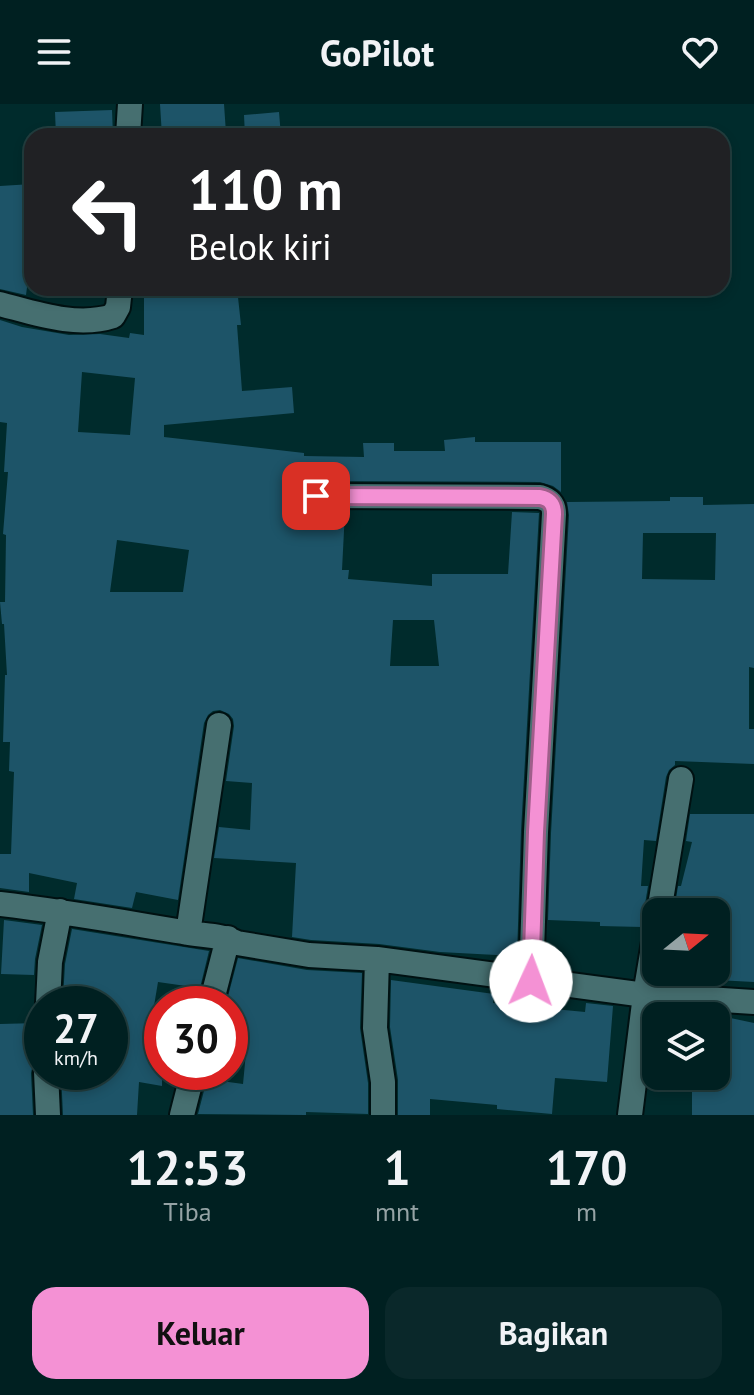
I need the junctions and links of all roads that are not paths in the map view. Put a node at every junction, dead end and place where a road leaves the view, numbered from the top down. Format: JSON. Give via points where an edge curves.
{"nodes":[{"id":1,"x":130,"y":104,"type":"edge"},
{"id":2,"x":128,"y":128,"type":"edge"},
{"id":3,"x":119,"y":296,"type":"edge"},
{"id":4,"x":0,"y":304,"type":"edge"},
{"id":5,"x":316,"y":496,"type":"dead end"},
{"id":6,"x":219,"y":725,"type":"dead end"},
{"id":7,"x":681,"y":779,"type":"dead end"},
{"id":8,"x":661,"y":898,"type":"edge"},
{"id":9,"x":0,"y":904,"type":"edge"},
{"id":10,"x":60,"y":911,"type":"junction"},
{"id":11,"x":188,"y":933,"type":"junction"},
{"id":12,"x":228,"y":938,"type":"junction"},
{"id":13,"x":377,"y":959,"type":"junction"},
{"id":14,"x":531,"y":981,"type":"junction"},
{"id":15,"x":49,"y":986,"type":"edge"},
{"id":16,"x":216,"y":986,"type":"edge"},
{"id":17,"x":647,"y":986,"type":"edge"},
{"id":18,"x":645,"y":995,"type":"junction"},
{"id":19,"x":754,"y":1002,"type":"edge"},
{"id":20,"x":47,"y":1090,"type":"edge"},
{"id":21,"x":188,"y":1090,"type":"edge"},
{"id":22,"x":48,"y":1115,"type":"edge"},
{"id":23,"x":182,"y":1115,"type":"edge"},
{"id":24,"x":383,"y":1115,"type":"edge"},
{"id":25,"x":630,"y":1115,"type":"edge"}],
"edges":[{"from":1,"to":2,"type":"street"},
{"from":3,"to":4,"type":"street","via":[[113,316],[102,320],[60,318]]},
{"from":5,"to":14,"type":"street","via":[[540,497],[552,504]]},
{"from":6,"to":11,"type":"street"},
{"from":7,"to":8,"type":"street"},
{"from":9,"to":10,"type":"street"},
{"from":10,"to":11,"type":"street"},
{"from":10,"to":15,"type":"street"},
{"from":11,"to":12,"type":"street"},
{"from":12,"to":13,"type":"street","via":[[309,955]]},
{"from":12,"to":16,"type":"street"},
{"from":13,"to":14,"type":"street"},
{"from":13,"to":24,"type":"street","via":[[375,1028]]},
{"from":14,"to":18,"type":"street"},
{"from":17,"to":18,"type":"street"},
{"from":18,"to":19,"type":"street"},
{"from":18,"to":25,"type":"street"},
{"from":20,"to":22,"type":"street"},
{"from":21,"to":23,"type":"street"}]}
